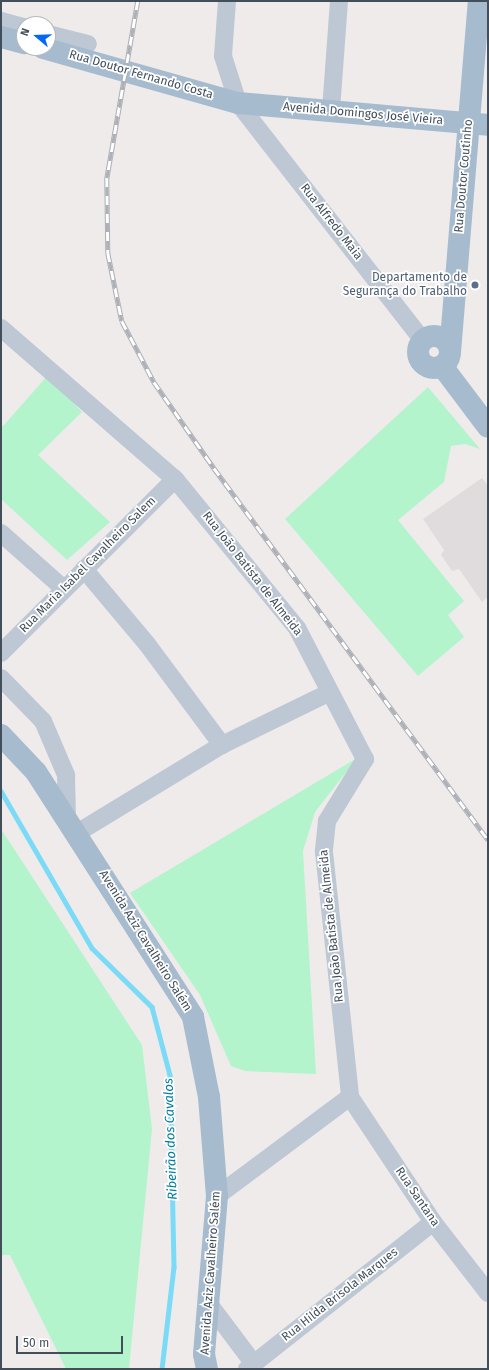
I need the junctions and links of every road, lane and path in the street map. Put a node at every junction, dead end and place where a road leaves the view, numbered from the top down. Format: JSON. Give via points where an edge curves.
{"nodes":[{"id":1,"x":227,"y":1,"type":"edge"},
{"id":2,"x":339,"y":1,"type":"edge"},
{"id":3,"x":479,"y":1,"type":"edge"},
{"id":4,"x":1,"y":21,"type":"edge"},
{"id":5,"x":16,"y":25,"type":"edge"},
{"id":6,"x":56,"y":36,"type":"edge"},
{"id":7,"x":1,"y":37,"type":"edge"},
{"id":8,"x":16,"y":41,"type":"edge"},
{"id":9,"x":88,"y":44,"type":"dead end"},
{"id":10,"x":56,"y":52,"type":"edge"},
{"id":11,"x":238,"y":102,"type":"junction"},
{"id":12,"x":331,"y":110,"type":"junction"},
{"id":13,"x":478,"y":124,"type":"edge"},
{"id":14,"x":1,"y":328,"type":"edge"},
{"id":15,"x":423,"y":341,"type":"joint"},
{"id":16,"x":446,"y":359,"type":"junction"},
{"id":17,"x":488,"y":426,"type":"edge"},
{"id":18,"x":175,"y":479,"type":"junction"},
{"id":19,"x":1,"y":533,"type":"edge"},
{"id":20,"x":84,"y":569,"type":"junction"},
{"id":21,"x":62,"y":588,"type":"junction"},
{"id":22,"x":1,"y":653,"type":"edge"},
{"id":23,"x":1,"y":678,"type":"edge"},
{"id":24,"x":330,"y":692,"type":"junction"},
{"id":25,"x":1,"y":735,"type":"edge"},
{"id":26,"x":222,"y":745,"type":"junction"},
{"id":27,"x":72,"y":826,"type":"junction"},
{"id":28,"x":350,"y":1097,"type":"junction"},
{"id":29,"x":217,"y":1196,"type":"junction"},
{"id":30,"x":433,"y":1222,"type":"junction"},
{"id":31,"x":488,"y":1293,"type":"edge"},
{"id":32,"x":209,"y":1304,"type":"junction"},
{"id":33,"x":250,"y":1366,"type":"edge"},
{"id":34,"x":207,"y":1369,"type":"edge"}],
"edges":[{"from":1,"to":11,"type":"street","name":"Rua Alfredo Maia","via":[[223,56]]},
{"from":2,"to":12,"type":"street"},
{"from":3,"to":13,"type":"main road","name":"Rua Doutor Coutinho"},
{"from":4,"to":5,"type":"street"},
{"from":6,"to":9,"type":"street"},
{"from":7,"to":8,"type":"main road"},
{"from":10,"to":11,"type":"main road","name":"Rua Doutor Fernando Costa"},
{"from":11,"to":12,"type":"main road","name":"Avenida Domingos José Vieira"},
{"from":11,"to":15,"type":"street","name":"Rua Alfredo Maia"},
{"from":12,"to":13,"type":"main road","name":"Avenida Domingos José Vieira"},
{"from":13,"to":16,"type":"main road","name":"Rua Doutor Coutinho"},
{"from":14,"to":18,"type":"street","name":"Rua João Batista de Almeida"},
{"from":15,"to":16,"type":"main road","via":[[418,354],[422,363],[434,368]]},
{"from":16,"to":17,"type":"main road"},
{"from":18,"to":20,"type":"street","name":"Rua Maria Isabel Cavalheiro Salem"},
{"from":18,"to":24,"type":"street","name":"Rua João Batista de Almeida","via":[[297,628]]},
{"from":19,"to":21,"type":"street"},
{"from":20,"to":21,"type":"street","name":"Rua Maria Isabel Cavalheiro Salem"},
{"from":20,"to":26,"type":"street","via":[[147,644]]},
{"from":21,"to":22,"type":"street","name":"Rua Maria Isabel Cavalheiro Salem"},
{"from":23,"to":27,"type":"street","via":[[43,721],[66,775]]},
{"from":24,"to":26,"type":"street"},
{"from":24,"to":28,"type":"street","name":"Rua João Batista de Almeida","via":[[365,759],[327,821],[324,852]]},
{"from":25,"to":27,"type":"main road","name":"Avenida Aziz Cavalheiro Salém","via":[[36,772]]},
{"from":26,"to":27,"type":"street"},
{"from":27,"to":29,"type":"main road","name":"Avenida Aziz Cavalheiro Salém","via":[[193,1017],[209,1097]]},
{"from":28,"to":29,"type":"street"},
{"from":28,"to":30,"type":"street","name":"Rua Santana"},
{"from":29,"to":32,"type":"main road","name":"Avenida Aziz Cavalheiro Salém"},
{"from":30,"to":31,"type":"street","name":"Rua Santana"},
{"from":30,"to":33,"type":"street","name":"Rua Hilda Brisola Marques"},
{"from":32,"to":33,"type":"street"},
{"from":32,"to":34,"type":"main road","name":"Avenida Aziz Cavalheiro Salém","via":[[204,1354]]}]}
